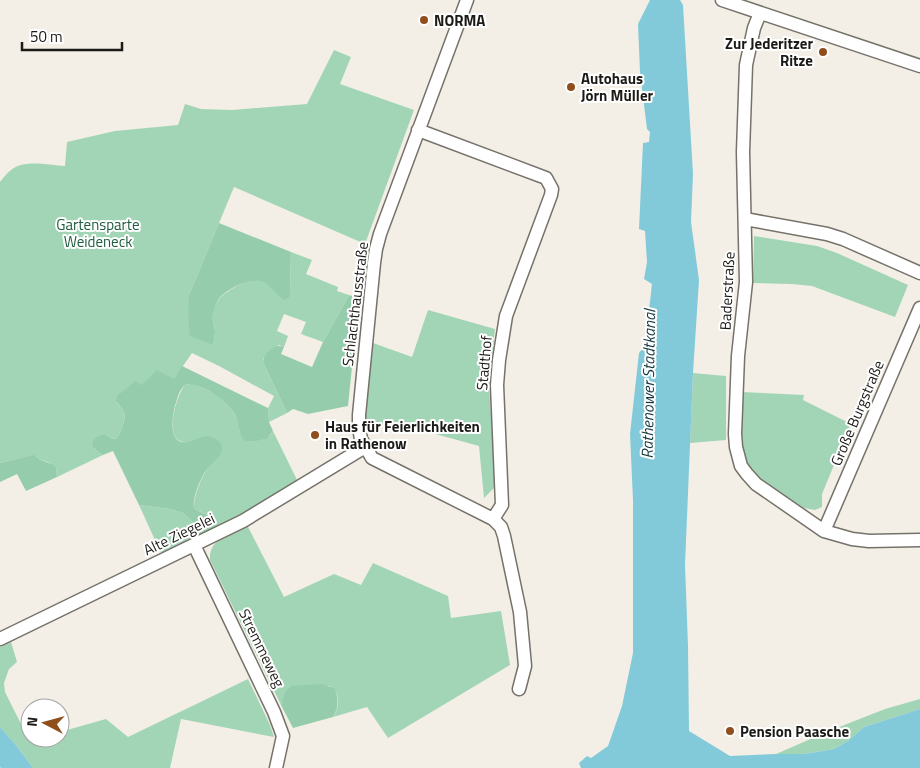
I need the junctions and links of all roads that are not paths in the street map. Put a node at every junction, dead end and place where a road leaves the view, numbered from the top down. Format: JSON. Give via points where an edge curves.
{"nodes":[{"id":1,"x":466,"y":0,"type":"edge"},
{"id":2,"x":722,"y":0,"type":"edge"},
{"id":3,"x":760,"y":13,"type":"junction"},
{"id":4,"x":920,"y":66,"type":"edge"},
{"id":5,"x":418,"y":130,"type":"junction"},
{"id":6,"x":745,"y":219,"type":"junction"},
{"id":7,"x":920,"y":273,"type":"edge"},
{"id":8,"x":920,"y":308,"type":"edge"},
{"id":9,"x":365,"y":447,"type":"junction"},
{"id":10,"x":493,"y":519,"type":"junction"},
{"id":11,"x":824,"y":531,"type":"junction"},
{"id":12,"x":920,"y":540,"type":"edge"},
{"id":13,"x":194,"y":545,"type":"junction"},
{"id":14,"x":0,"y":639,"type":"edge"},
{"id":15,"x":519,"y":689,"type":"dead end"},
{"id":16,"x":276,"y":768,"type":"edge"}],
"edges":[{"from":1,"to":5,"type":"street","name":"Schlachthausstraße"},
{"from":2,"to":3,"type":"street"},
{"from":3,"to":4,"type":"street"},
{"from":3,"to":6,"type":"street","name":"Baderstraße","via":[[746,65]]},
{"from":5,"to":9,"type":"street","name":"Schlachthausstraße","via":[[375,256],[359,416]]},
{"from":5,"to":10,"type":"street","name":"Stadthof","via":[[546,178],[552,189],[506,316],[497,385],[502,505]]},
{"from":6,"to":7,"type":"street","via":[[827,234]]},
{"from":6,"to":11,"type":"street","name":"Baderstraße","via":[[746,282],[738,356],[735,434],[738,457],[746,474],[756,484]]},
{"from":8,"to":11,"type":"street","name":"Große Burgstraße"},
{"from":9,"to":10,"type":"street","via":[[381,464]]},
{"from":9,"to":13,"type":"street","name":"Alte Ziegelei","via":[[243,521]]},
{"from":10,"to":15,"type":"street","via":[[504,536],[520,612],[525,666]]},
{"from":11,"to":12,"type":"street","name":"Baderstraße","via":[[869,541]]},
{"from":13,"to":14,"type":"street","name":"Alte Ziegelei"},
{"from":13,"to":16,"type":"street","name":"Stremmeweg","via":[[283,736]]}]}
